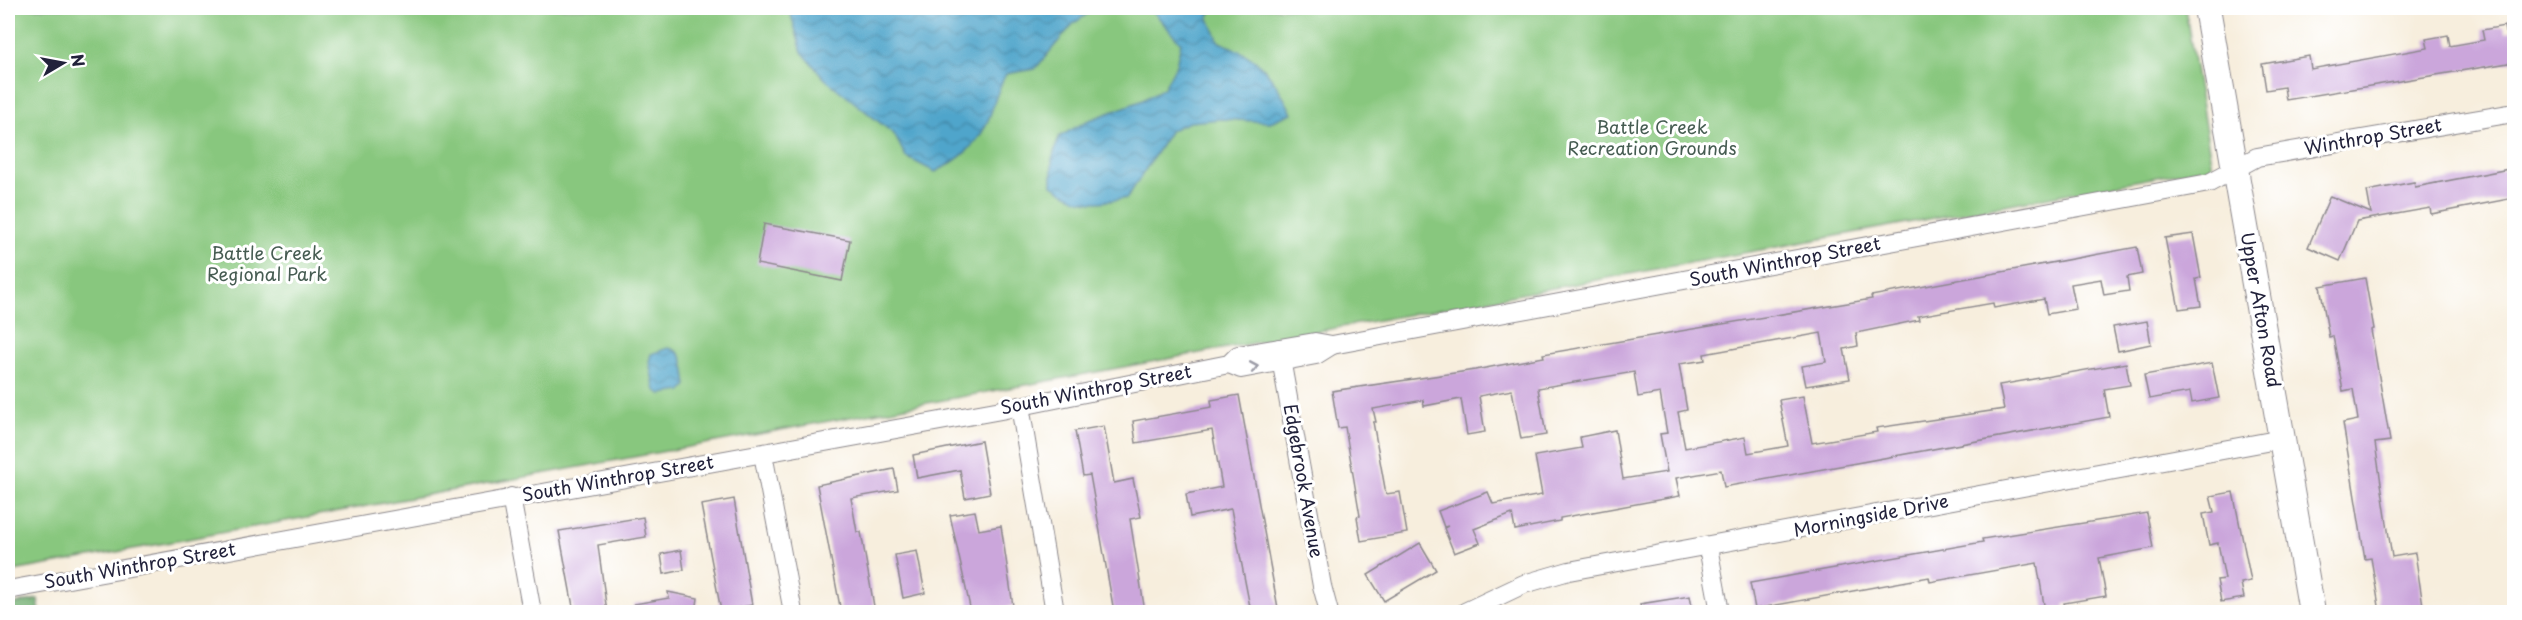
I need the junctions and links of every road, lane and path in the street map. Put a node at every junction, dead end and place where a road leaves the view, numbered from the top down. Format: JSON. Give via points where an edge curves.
{"nodes":[{"id":1,"x":2207,"y":8,"type":"edge"},
{"id":2,"x":2514,"y":113,"type":"edge"},
{"id":3,"x":2236,"y":170,"type":"junction"},
{"id":4,"x":1280,"y":355,"type":"junction"},
{"id":5,"x":1020,"y":406,"type":"junction"},
{"id":6,"x":2282,"y":439,"type":"junction"},
{"id":7,"x":763,"y":454,"type":"junction"},
{"id":8,"x":511,"y":497,"type":"junction"},
{"id":9,"x":1708,"y":547,"type":"junction"},
{"id":10,"x":8,"y":590,"type":"edge"},
{"id":11,"x":532,"y":612,"type":"edge"},
{"id":12,"x":792,"y":612,"type":"edge"},
{"id":13,"x":1055,"y":612,"type":"edge"},
{"id":14,"x":1329,"y":612,"type":"edge"},
{"id":15,"x":1465,"y":612,"type":"edge"},
{"id":16,"x":1720,"y":612,"type":"edge"},
{"id":17,"x":2313,"y":612,"type":"edge"}],
"edges":[{"from":1,"to":3,"type":"street","name":"Upper Afton Road"},
{"from":2,"to":3,"type":"street","name":"Winthrop Street","via":[[2257,157]]},
{"from":3,"to":4,"type":"street","name":"South Winthrop Street","via":[[2209,183],[1332,345],[1315,342]]},
{"from":3,"to":6,"type":"street","name":"Upper Afton Road"},
{"from":4,"to":5,"type":"street","name":"South Winthrop Street","via":[[1238,355],[1229,363]]},
{"from":4,"to":14,"type":"street","name":"Edgebrook Avenue"},
{"from":5,"to":7,"type":"street","name":"South Winthrop Street"},
{"from":5,"to":13,"type":"street"},
{"from":6,"to":9,"type":"street","name":"Morningside Drive"},
{"from":6,"to":17,"type":"street","name":"Upper Afton Road"},
{"from":7,"to":8,"type":"street","name":"South Winthrop Street"},
{"from":7,"to":12,"type":"street"},
{"from":8,"to":10,"type":"street","name":"South Winthrop Street"},
{"from":8,"to":11,"type":"street"},
{"from":9,"to":15,"type":"street","name":"Morningside Drive","via":[[1569,571],[1524,584]]},
{"from":9,"to":16,"type":"street"}]}
